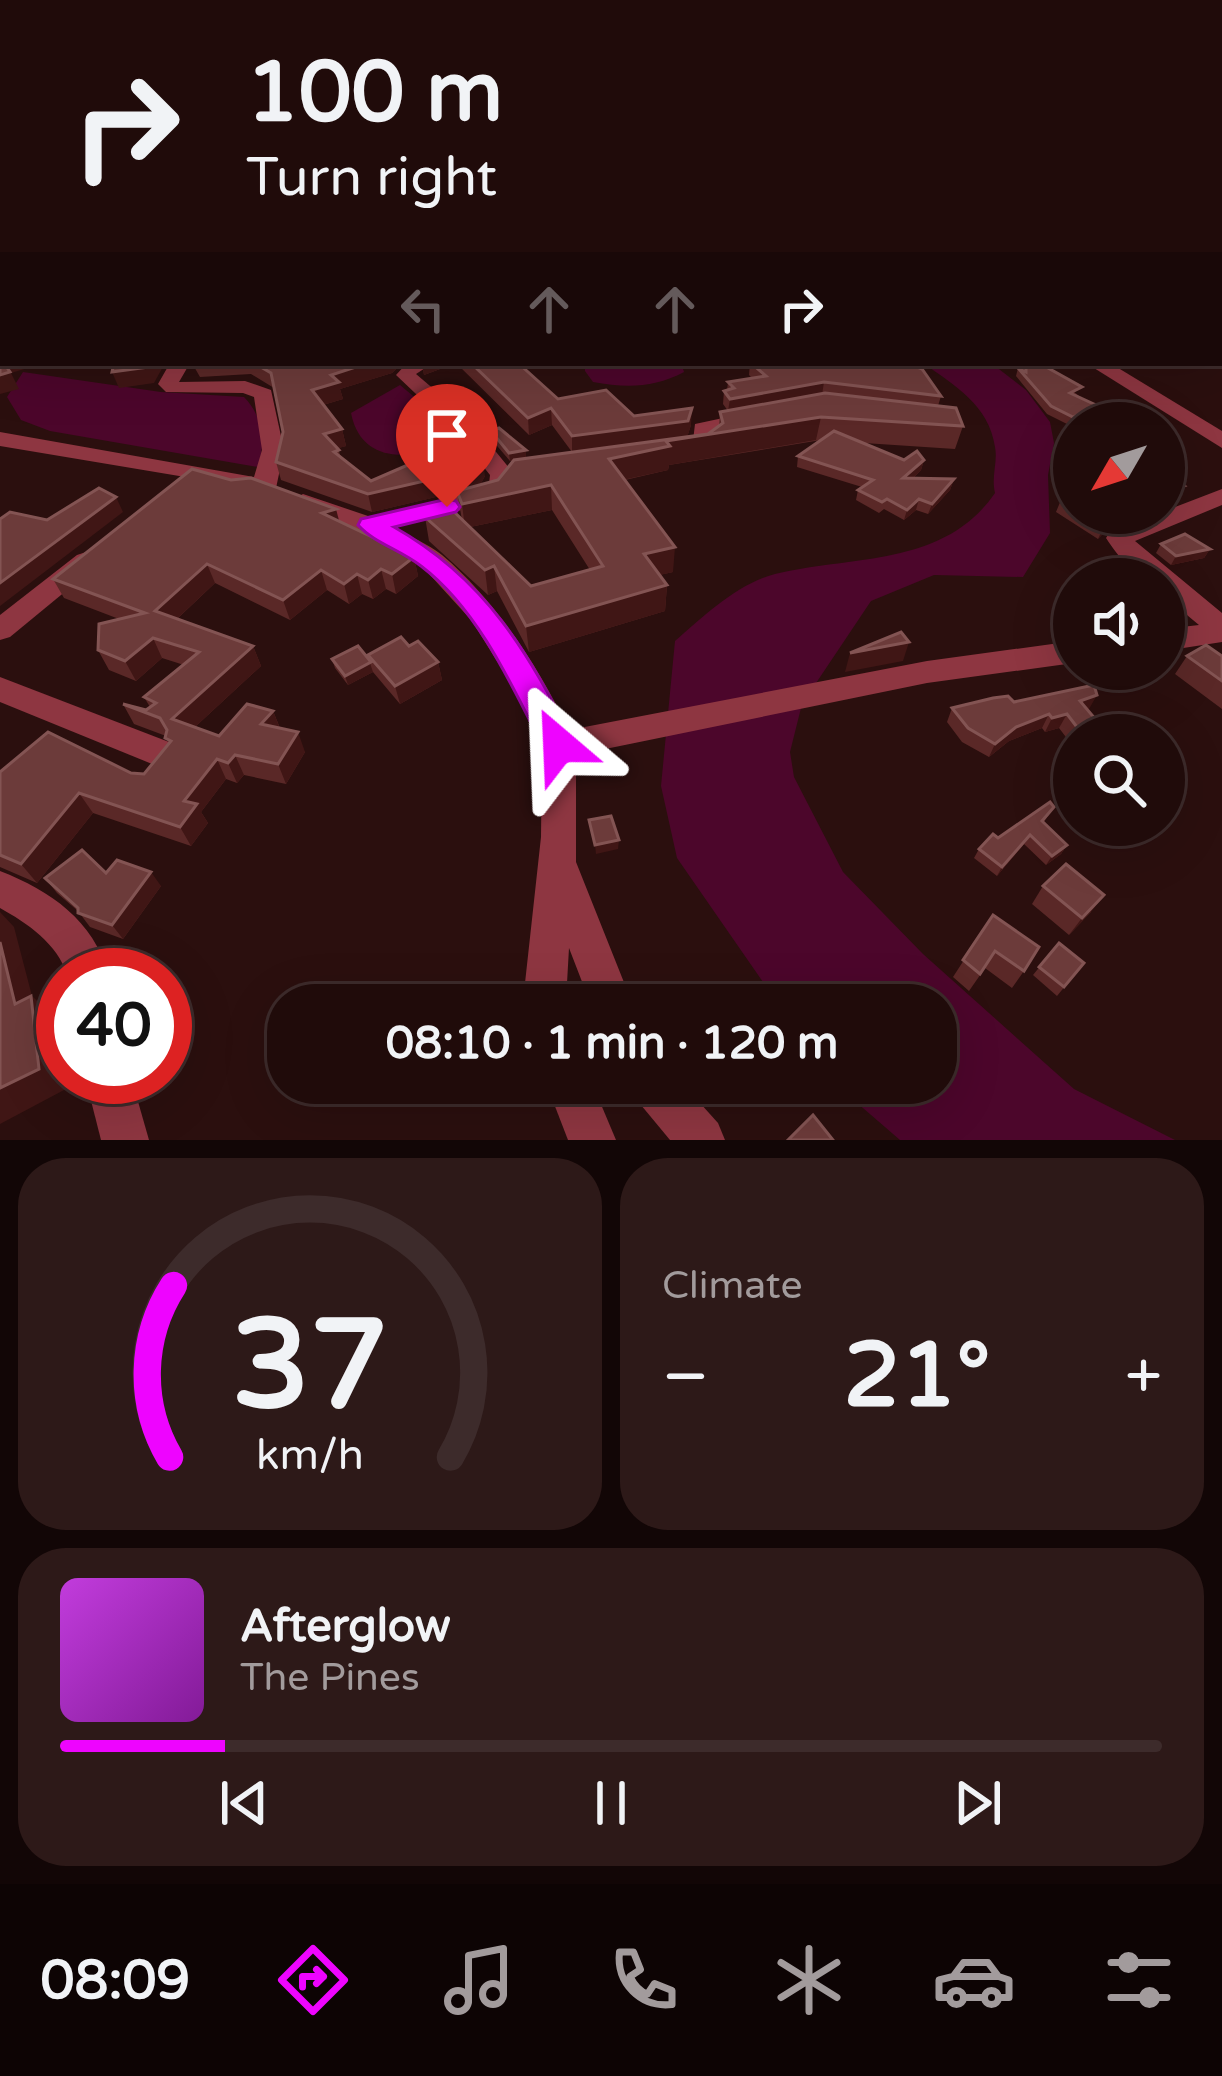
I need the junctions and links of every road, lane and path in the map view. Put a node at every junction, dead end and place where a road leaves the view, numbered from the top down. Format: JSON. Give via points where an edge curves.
{"nodes":[{"id":1,"x":178,"y":366,"type":"edge"},
{"id":2,"x":416,"y":366,"type":"edge"},
{"id":3,"x":1101,"y":366,"type":"edge"},
{"id":4,"x":788,"y":411,"type":"edge"},
{"id":5,"x":0,"y":439,"type":"edge"},
{"id":6,"x":1222,"y":441,"type":"edge"},
{"id":7,"x":661,"y":452,"type":"edge"},
{"id":8,"x":196,"y":472,"type":"junction"},
{"id":9,"x":263,"y":486,"type":"junction"},
{"id":10,"x":1222,"y":496,"type":"edge"},
{"id":11,"x":160,"y":501,"type":"edge"},
{"id":12,"x":370,"y":525,"type":"junction"},
{"id":13,"x":107,"y":544,"type":"edge"},
{"id":14,"x":1135,"y":558,"type":"edge"},
{"id":15,"x":1185,"y":599,"type":"edge"},
{"id":16,"x":0,"y":630,"type":"edge"},
{"id":17,"x":1222,"y":630,"type":"edge"},
{"id":18,"x":1185,"y":636,"type":"edge"},
{"id":19,"x":1053,"y":655,"type":"edge"},
{"id":20,"x":0,"y":689,"type":"edge"},
{"id":21,"x":559,"y":745,"type":"junction"},
{"id":22,"x":157,"y":752,"type":"edge"},
{"id":23,"x":555,"y":859,"type":"junction"},
{"id":24,"x":0,"y":889,"type":"edge"},
{"id":25,"x":77,"y":948,"type":"edge"},
{"id":26,"x":548,"y":984,"type":"edge"},
{"id":27,"x":604,"y":984,"type":"edge"},
{"id":28,"x":115,"y":1104,"type":"edge"},
{"id":29,"x":577,"y":1104,"type":"edge"},
{"id":30,"x":670,"y":1104,"type":"edge"},
{"id":31,"x":125,"y":1140,"type":"edge"},
{"id":32,"x":592,"y":1140,"type":"edge"},
{"id":33,"x":701,"y":1140,"type":"edge"}],
"edges":[{"from":1,"to":9,"type":"street","via":[[173,388],[264,394],[273,450]]},
{"from":2,"to":12,"type":"street","via":[[406,375],[511,473],[489,496]]},
{"from":3,"to":6,"type":"street"},
{"from":4,"to":7,"type":"street","via":[[709,426],[700,433],[704,446]]},
{"from":5,"to":8,"type":"street"},
{"from":8,"to":9,"type":"street"},
{"from":8,"to":11,"type":"street"},
{"from":9,"to":12,"type":"street"},
{"from":10,"to":14,"type":"street","via":[[1119,538]]},
{"from":12,"to":21,"type":"street","via":[[454,582],[521,670]]},
{"from":13,"to":16,"type":"street"},
{"from":15,"to":17,"type":"street"},
{"from":17,"to":18,"type":"street"},
{"from":19,"to":21,"type":"street"},
{"from":20,"to":22,"type":"street"},
{"from":21,"to":23,"type":"street"},
{"from":23,"to":26,"type":"street"},
{"from":23,"to":27,"type":"street"},
{"from":24,"to":25,"type":"street"},
{"from":28,"to":31,"type":"street"},
{"from":29,"to":32,"type":"street"},
{"from":30,"to":33,"type":"street"}]}
